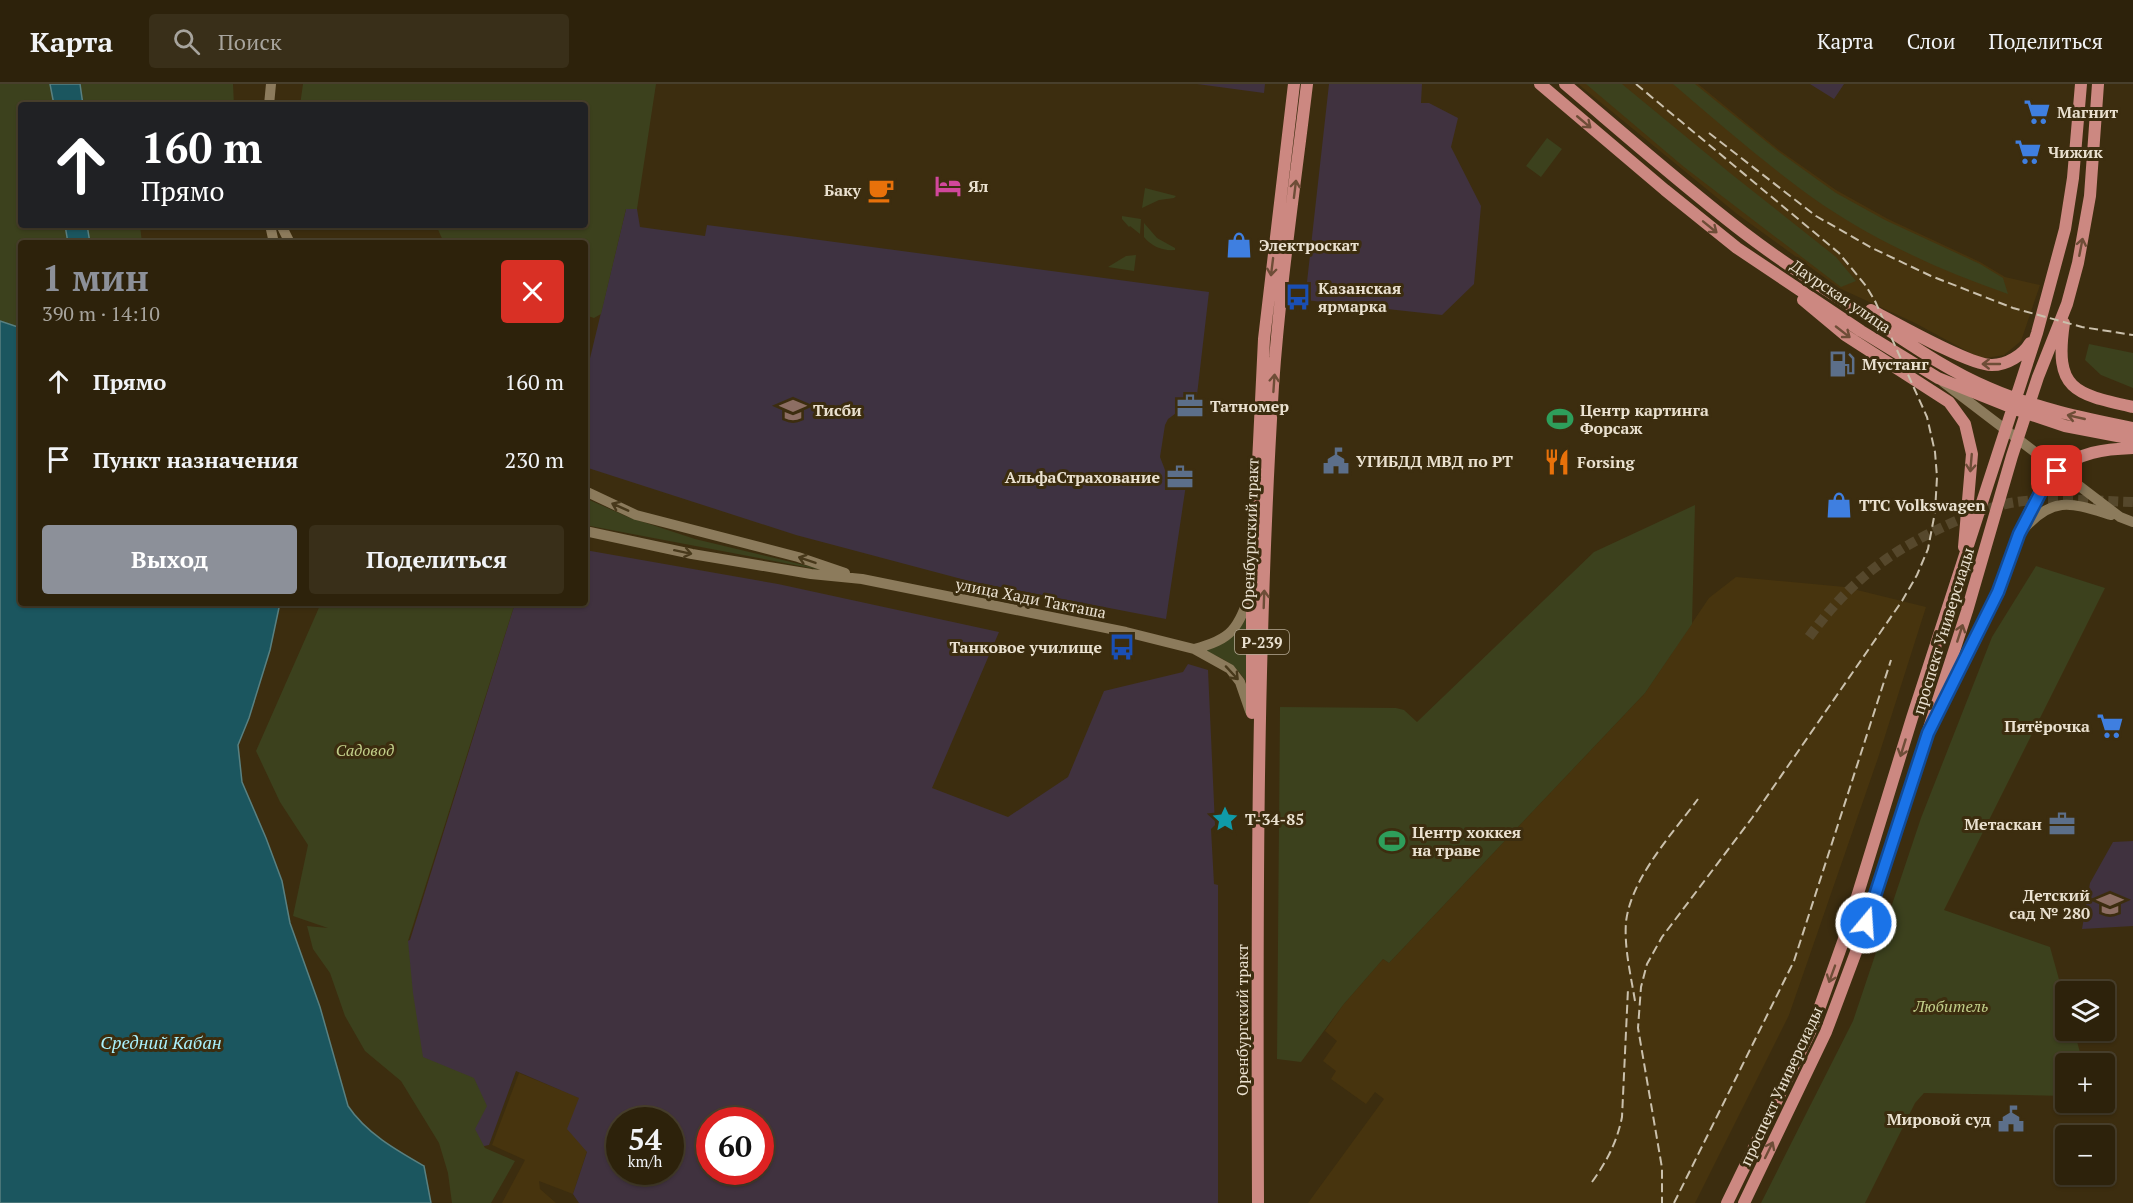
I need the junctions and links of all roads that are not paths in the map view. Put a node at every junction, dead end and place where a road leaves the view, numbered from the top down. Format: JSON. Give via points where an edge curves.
{"nodes":[{"id":1,"x":271,"y":84,"type":"edge"},
{"id":2,"x":1294,"y":84,"type":"edge"},
{"id":3,"x":1307,"y":84,"type":"edge"},
{"id":4,"x":1540,"y":84,"type":"edge"},
{"id":5,"x":1565,"y":84,"type":"edge"},
{"id":6,"x":2081,"y":84,"type":"edge"},
{"id":7,"x":2098,"y":84,"type":"edge"},
{"id":8,"x":269,"y":102,"type":"edge"},
{"id":9,"x":1675,"y":178,"type":"junction"},
{"id":10,"x":1665,"y":190,"type":"junction"},
{"id":11,"x":1793,"y":268,"type":"junction"},
{"id":12,"x":1784,"y":279,"type":"junction"},
{"id":13,"x":2067,"y":304,"type":"junction"},
{"id":14,"x":2037,"y":333,"type":"junction"},
{"id":15,"x":1938,"y":378,"type":"junction"},
{"id":16,"x":2133,"y":407,"type":"edge"},
{"id":17,"x":2133,"y":428,"type":"edge"},
{"id":18,"x":2133,"y":439,"type":"edge"},
{"id":19,"x":2133,"y":448,"type":"edge"},
{"id":20,"x":2057,"y":471,"type":"junction"},
{"id":21,"x":588,"y":492,"type":"edge"},
{"id":22,"x":2120,"y":517,"type":"junction"},
{"id":23,"x":2133,"y":522,"type":"edge"},
{"id":24,"x":588,"y":532,"type":"edge"},
{"id":25,"x":2019,"y":534,"type":"junction"},
{"id":26,"x":1964,"y":561,"type":"junction"},
{"id":27,"x":862,"y":579,"type":"junction"},
{"id":28,"x":1252,"y":587,"type":"junction"},
{"id":29,"x":1194,"y":649,"type":"junction"},
{"id":30,"x":1252,"y":714,"type":"junction"},
{"id":31,"x":1928,"y":733,"type":"junction"},
{"id":32,"x":1250,"y":1203,"type":"edge"},
{"id":33,"x":1258,"y":1203,"type":"edge"},
{"id":34,"x":1727,"y":1203,"type":"edge"},
{"id":35,"x":1744,"y":1203,"type":"edge"}],
"edges":[{"from":1,"to":8,"type":"street"},
{"from":2,"to":28,"type":"main road","name":"Оренбургский тракт","number":"Р-239","one_way":true,"via":[[1264,339]]},
{"from":33,"to":3,"type":"main road","name":"Оренбургский тракт","number":"Р-239","one_way":true,"via":[[1260,712],[1265,538],[1278,338]]},
{"from":4,"to":10,"type":"main road","name":"Даурская улица","one_way":true},
{"from":5,"to":9,"type":"main road","name":"Даурская улица"},
{"from":6,"to":14,"type":"main road","name":"проспект Универсиады","via":[[2066,229]]},
{"from":13,"to":7,"type":"main road","name":"проспект Универсиады","one_way":true,"via":[[2090,196]]},
{"from":9,"to":10,"type":"main road"},
{"from":9,"to":11,"type":"main road","name":"Даурская улица"},
{"from":10,"to":12,"type":"main road","name":"Даурская улица","one_way":true,"via":[[1737,248]]},
{"from":14,"to":11,"type":"main road","one_way":true,"via":[[2012,360],[1979,364]]},
{"from":17,"to":11,"type":"main road","one_way":true,"via":[[2050,410],[1988,388],[1924,354]]},
{"from":12,"to":15,"type":"main road","name":"Даурская улица"},
{"from":12,"to":26,"type":"main road","one_way":true,"via":[[1845,335],[1949,402],[1958,413],[1968,432],[1972,454]]},
{"from":13,"to":16,"type":"main road","via":[[2061,347],[2067,377],[2081,393]]},
{"from":31,"to":13,"type":"main road","name":"проспект Универсиады","one_way":true,"via":[[2012,456]]},
{"from":14,"to":26,"type":"main road","name":"проспект Универсиады"},
{"from":15,"to":18,"type":"main road","via":[[2065,426]]},
{"from":15,"to":20,"type":"street","name":"Даурская улица"},
{"from":19,"to":20,"type":"main road","via":[[2097,450]]},
{"from":20,"to":22,"type":"street","name":"Даурская улица"},
{"from":20,"to":25,"type":"main road","via":[[2044,486]]},
{"from":27,"to":21,"type":"street","name":"улица Хади Такташа","one_way":true,"via":[[798,556],[636,514]]},
{"from":22,"to":23,"type":"street","name":"Даурская улица"},
{"from":22,"to":25,"type":"street","via":[[2068,503],[2040,514]]},
{"from":24,"to":27,"type":"street","name":"улица Хади Такташа","one_way":true,"via":[[692,554]]},
{"from":25,"to":31,"type":"main road","via":[[1998,592]]},
{"from":26,"to":34,"type":"main road","name":"проспект Универсиады","one_way":true,"via":[[1813,1026]]},
{"from":27,"to":29,"type":"street","name":"улица Хади Такташа"},
{"from":28,"to":29,"type":"street","via":[[1231,632],[1216,643]]},
{"from":28,"to":30,"type":"main road","name":"Оренбургский тракт","number":"Р-239"},
{"from":29,"to":30,"type":"street","name":"улица Хади Такташа","one_way":true,"via":[[1230,669],[1240,682]]},
{"from":30,"to":32,"type":"main road","name":"Оренбургский тракт","number":"Р-239"},
{"from":35,"to":31,"type":"main road","name":"проспект Универсиады","one_way":true,"via":[[1826,1032]]}]}
